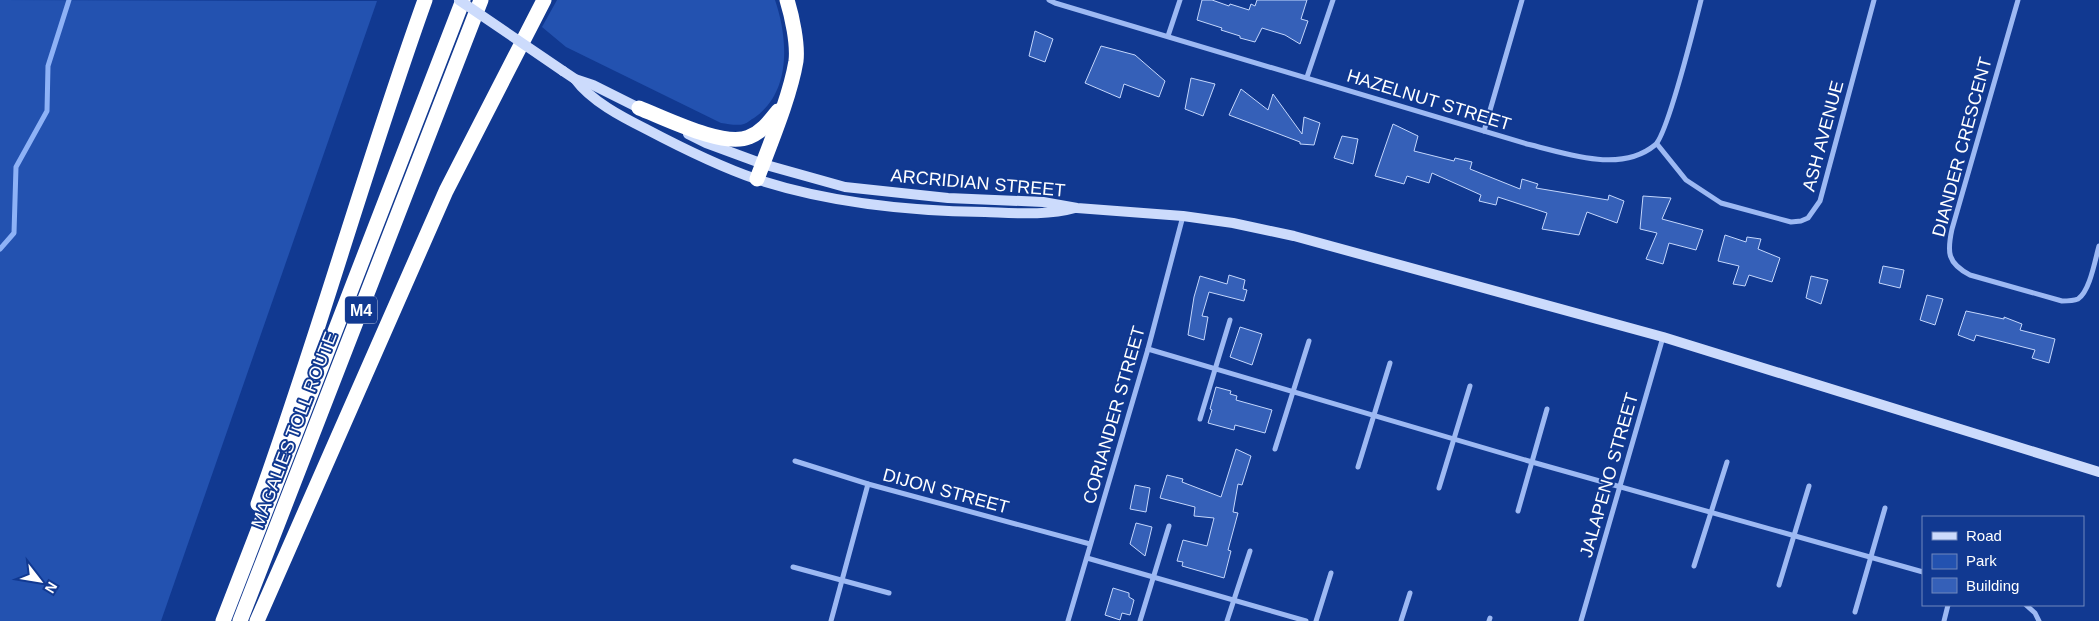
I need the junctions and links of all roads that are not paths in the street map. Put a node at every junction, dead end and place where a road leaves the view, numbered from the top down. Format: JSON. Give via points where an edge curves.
{"nodes":[{"id":1,"x":425,"y":0,"type":"edge"},
{"id":2,"x":461,"y":0,"type":"edge"},
{"id":3,"x":481,"y":0,"type":"edge"},
{"id":4,"x":544,"y":0,"type":"edge"},
{"id":5,"x":787,"y":0,"type":"edge"},
{"id":6,"x":1049,"y":0,"type":"edge"},
{"id":7,"x":1180,"y":0,"type":"edge"},
{"id":8,"x":1333,"y":0,"type":"edge"},
{"id":9,"x":1522,"y":0,"type":"edge"},
{"id":10,"x":1701,"y":0,"type":"edge"},
{"id":11,"x":1874,"y":0,"type":"edge"},
{"id":12,"x":2018,"y":0,"type":"edge"},
{"id":13,"x":1168,"y":36,"type":"junction"},
{"id":14,"x":1307,"y":77,"type":"junction"},
{"id":15,"x":576,"y":79,"type":"junction"},
{"id":16,"x":783,"y":106,"type":"junction"},
{"id":17,"x":639,"y":108,"type":"junction"},
{"id":18,"x":1484,"y":131,"type":"junction"},
{"id":19,"x":1657,"y":144,"type":"junction"},
{"id":20,"x":763,"y":164,"type":"junction"},
{"id":21,"x":757,"y":179,"type":"junction"},
{"id":22,"x":1077,"y":208,"type":"junction"},
{"id":23,"x":1184,"y":216,"type":"junction"},
{"id":24,"x":2099,"y":246,"type":"edge"},
{"id":25,"x":1230,"y":320,"type":"dead end"},
{"id":26,"x":1663,"y":337,"type":"junction"},
{"id":27,"x":1309,"y":341,"type":"dead end"},
{"id":28,"x":1148,"y":349,"type":"junction"},
{"id":29,"x":1390,"y":363,"type":"dead end"},
{"id":30,"x":1214,"y":368,"type":"junction"},
{"id":31,"x":1470,"y":386,"type":"dead end"},
{"id":32,"x":1294,"y":391,"type":"junction"},
{"id":33,"x":1547,"y":409,"type":"dead end"},
{"id":34,"x":1374,"y":414,"type":"junction"},
{"id":35,"x":1200,"y":419,"type":"dead end"},
{"id":36,"x":1454,"y":438,"type":"junction"},
{"id":37,"x":1275,"y":449,"type":"dead end"},
{"id":38,"x":795,"y":461,"type":"dead end"},
{"id":39,"x":1532,"y":462,"type":"junction"},
{"id":40,"x":1727,"y":462,"type":"dead end"},
{"id":41,"x":1358,"y":467,"type":"dead end"},
{"id":42,"x":2099,"y":472,"type":"edge"},
{"id":43,"x":868,"y":484,"type":"junction"},
{"id":44,"x":1620,"y":486,"type":"junction"},
{"id":45,"x":1809,"y":486,"type":"dead end"},
{"id":46,"x":1439,"y":488,"type":"dead end"},
{"id":47,"x":1885,"y":508,"type":"dead end"},
{"id":48,"x":1518,"y":511,"type":"dead end"},
{"id":49,"x":1711,"y":512,"type":"junction"},
{"id":50,"x":1169,"y":526,"type":"dead end"},
{"id":51,"x":1794,"y":535,"type":"junction"},
{"id":52,"x":1090,"y":544,"type":"junction"},
{"id":53,"x":1250,"y":551,"type":"dead end"},
{"id":54,"x":1871,"y":557,"type":"junction"},
{"id":55,"x":1086,"y":558,"type":"junction"},
{"id":56,"x":1694,"y":566,"type":"dead end"},
{"id":57,"x":793,"y":567,"type":"dead end"},
{"id":58,"x":1922,"y":572,"type":"edge"},
{"id":59,"x":1331,"y":573,"type":"dead end"},
{"id":60,"x":1153,"y":577,"type":"junction"},
{"id":61,"x":842,"y":582,"type":"junction"},
{"id":62,"x":1779,"y":585,"type":"dead end"},
{"id":63,"x":889,"y":593,"type":"dead end"},
{"id":64,"x":1410,"y":593,"type":"dead end"},
{"id":65,"x":1234,"y":600,"type":"junction"},
{"id":66,"x":1948,"y":606,"type":"edge"},
{"id":67,"x":2027,"y":606,"type":"edge"},
{"id":68,"x":1855,"y":612,"type":"dead end"},
{"id":69,"x":2039,"y":619,"type":"edge"},
{"id":70,"x":216,"y":621,"type":"edge"},
{"id":71,"x":223,"y":621,"type":"edge"},
{"id":72,"x":240,"y":621,"type":"edge"},
{"id":73,"x":257,"y":621,"type":"edge"},
{"id":74,"x":831,"y":621,"type":"edge"},
{"id":75,"x":1068,"y":621,"type":"edge"},
{"id":76,"x":1140,"y":621,"type":"edge"},
{"id":77,"x":1227,"y":621,"type":"edge"},
{"id":78,"x":1306,"y":621,"type":"edge"},
{"id":79,"x":1316,"y":621,"type":"edge"},
{"id":80,"x":1401,"y":621,"type":"edge"},
{"id":81,"x":1581,"y":621,"type":"edge"},
{"id":82,"x":1944,"y":621,"type":"edge"}],
"edges":[{"from":1,"to":70,"type":"highway","via":[[356,202],[295,397]]},
{"from":2,"to":15,"type":"street","name":"ARCRIDIAN STREET","bridge":true},
{"from":2,"to":71,"type":"highway","name":"MAGALIES TOLL ROUTE","number":"M4"},
{"from":3,"to":72,"type":"highway","name":"MAGALIES TOLL ROUTE","number":"M4"},
{"from":4,"to":73,"type":"highway","via":[[446,191]]},
{"from":5,"to":16,"type":"highway","via":[[792,15],[796,60]]},
{"from":6,"to":13,"type":"street","name":"HAZELNUT STREET"},
{"from":7,"to":13,"type":"street"},
{"from":8,"to":14,"type":"street"},
{"from":9,"to":18,"type":"street"},
{"from":10,"to":19,"type":"street","via":[[1672,106]]},
{"from":11,"to":19,"type":"street","name":"ASH AVENUE","via":[[1820,201],[1808,218],[1781,220],[1721,203],[1686,180]]},
{"from":12,"to":24,"type":"street","name":"DIANDER CRESCENT","via":[[1952,228],[1948,244],[1950,256],[1960,270],[1970,275],[2070,301],[2083,294],[2088,286]]},
{"from":13,"to":14,"type":"street","name":"HAZELNUT STREET"},
{"from":14,"to":18,"type":"street","name":"HAZELNUT STREET"},
{"from":15,"to":17,"type":"street","name":"ARCRIDIAN STREET"},
{"from":15,"to":21,"type":"street","name":"ARCRIDIAN STREET","via":[[581,87],[633,122],[696,156]]},
{"from":16,"to":17,"type":"highway","via":[[749,138],[733,140],[717,138]]},
{"from":16,"to":20,"type":"highway"},
{"from":17,"to":20,"type":"street","name":"ARCRIDIAN STREET","via":[[706,143]]},
{"from":18,"to":19,"type":"street","name":"HAZELNUT STREET","via":[[1588,159],[1625,158]]},
{"from":20,"to":21,"type":"highway"},
{"from":20,"to":22,"type":"street","name":"ARCRIDIAN STREET","via":[[846,187],[948,198],[1043,202]]},
{"from":21,"to":22,"type":"street","name":"ARCRIDIAN STREET","via":[[816,195],[913,209],[1049,213]]},
{"from":22,"to":23,"type":"street"},
{"from":23,"to":26,"type":"street","via":[[1294,236]]},
{"from":23,"to":28,"type":"street","name":"CORIANDER STREET"},
{"from":25,"to":30,"type":"street"},
{"from":26,"to":42,"type":"street"},
{"from":26,"to":44,"type":"street","name":"JALAPENO STREET"},
{"from":27,"to":32,"type":"street"},
{"from":28,"to":30,"type":"street"},
{"from":28,"to":52,"type":"street","name":"CORIANDER STREET"},
{"from":29,"to":34,"type":"street"},
{"from":30,"to":32,"type":"street"},
{"from":30,"to":35,"type":"street"},
{"from":31,"to":36,"type":"street"},
{"from":32,"to":34,"type":"street"},
{"from":32,"to":37,"type":"street"},
{"from":33,"to":39,"type":"street"},
{"from":34,"to":36,"type":"street"},
{"from":34,"to":41,"type":"street"},
{"from":36,"to":39,"type":"street"},
{"from":36,"to":46,"type":"street"},
{"from":38,"to":43,"type":"street","name":"DIJON STREET"},
{"from":39,"to":44,"type":"street"},
{"from":39,"to":48,"type":"street"},
{"from":40,"to":49,"type":"street"},
{"from":43,"to":52,"type":"street","name":"DIJON STREET"},
{"from":43,"to":61,"type":"street"},
{"from":44,"to":49,"type":"street"},
{"from":44,"to":81,"type":"street","name":"JALAPENO STREET"},
{"from":45,"to":51,"type":"street"},
{"from":47,"to":54,"type":"street"},
{"from":49,"to":51,"type":"street"},
{"from":49,"to":56,"type":"street"},
{"from":50,"to":60,"type":"street"},
{"from":51,"to":54,"type":"street"},
{"from":51,"to":62,"type":"street"},
{"from":52,"to":55,"type":"street","name":"CORIANDER STREET"},
{"from":53,"to":65,"type":"street"},
{"from":54,"to":58,"type":"street"},
{"from":54,"to":68,"type":"street"},
{"from":55,"to":60,"type":"street"},
{"from":55,"to":75,"type":"street","name":"CORIANDER STREET"},
{"from":57,"to":61,"type":"street"},
{"from":59,"to":79,"type":"street"},
{"from":60,"to":65,"type":"street"},
{"from":60,"to":76,"type":"street"},
{"from":61,"to":63,"type":"street"},
{"from":61,"to":74,"type":"street"},
{"from":64,"to":80,"type":"street"},
{"from":65,"to":77,"type":"street"},
{"from":65,"to":78,"type":"street"},
{"from":66,"to":82,"type":"street"},
{"from":67,"to":69,"type":"street"}]}
